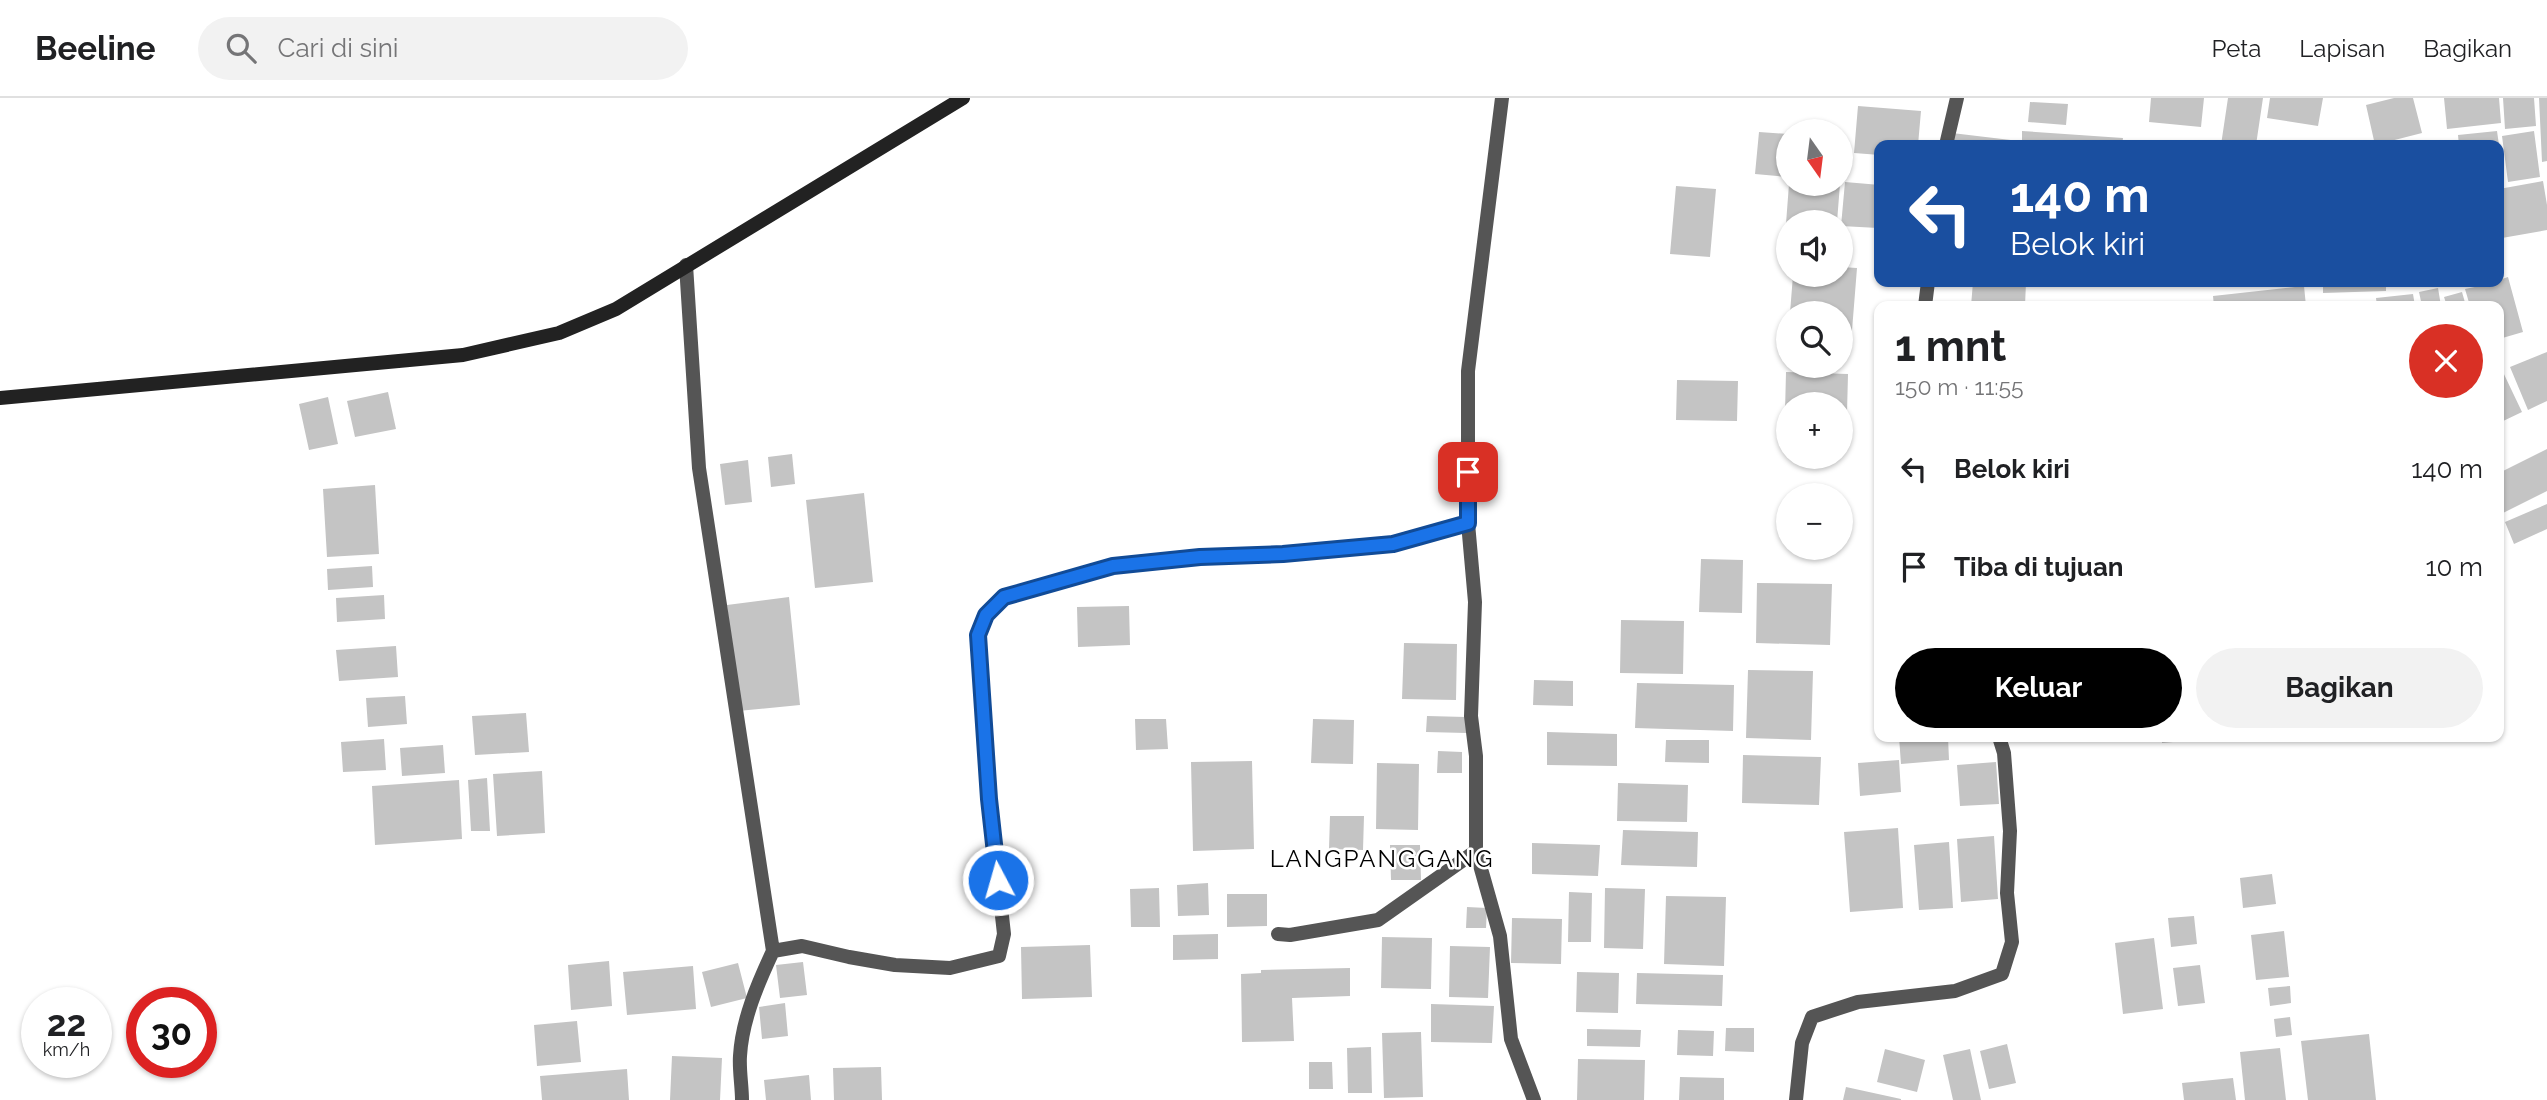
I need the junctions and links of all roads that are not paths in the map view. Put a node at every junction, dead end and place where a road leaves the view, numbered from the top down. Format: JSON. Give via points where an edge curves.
{"nodes":[{"id":1,"x":963,"y":98,"type":"edge"},
{"id":2,"x":1502,"y":98,"type":"edge"},
{"id":3,"x":1957,"y":98,"type":"edge"},
{"id":4,"x":1947,"y":140,"type":"edge"},
{"id":5,"x":686,"y":265,"type":"junction"},
{"id":6,"x":0,"y":398,"type":"edge"},
{"id":7,"x":1468,"y":523,"type":"junction"},
{"id":8,"x":2001,"y":742,"type":"edge"},
{"id":9,"x":1476,"y":851,"type":"junction"},
{"id":10,"x":1278,"y":934,"type":"dead end"},
{"id":11,"x":773,"y":951,"type":"junction"},
{"id":12,"x":742,"y":1100,"type":"edge"},
{"id":13,"x":1534,"y":1100,"type":"edge"},
{"id":14,"x":1796,"y":1100,"type":"edge"}],
"edges":[{"from":1,"to":5,"type":"main road"},
{"from":2,"to":7,"type":"street","via":[[1468,371]]},
{"from":3,"to":4,"type":"street"},
{"from":5,"to":6,"type":"main road","via":[[616,309],[559,333],[463,355]]},
{"from":5,"to":11,"type":"street","via":[[699,468]]},
{"from":7,"to":9,"type":"street","via":[[1475,602],[1471,716],[1476,756]]},
{"from":7,"to":11,"type":"street","via":[[1393,544],[1113,566],[1004,597],[986,615],[978,635],[1004,934],[999,956],[950,968],[895,965],[802,946]]},
{"from":8,"to":14,"type":"street","via":[[2010,831],[2007,893],[2012,942],[2002,974],[1955,991],[1858,1002],[1812,1017],[1802,1043]]},
{"from":9,"to":10,"type":"street","via":[[1378,920]]},
{"from":9,"to":13,"type":"street","via":[[1500,936],[1511,1039]]},
{"from":11,"to":12,"type":"street","via":[[746,1023],[740,1056]]}]}
